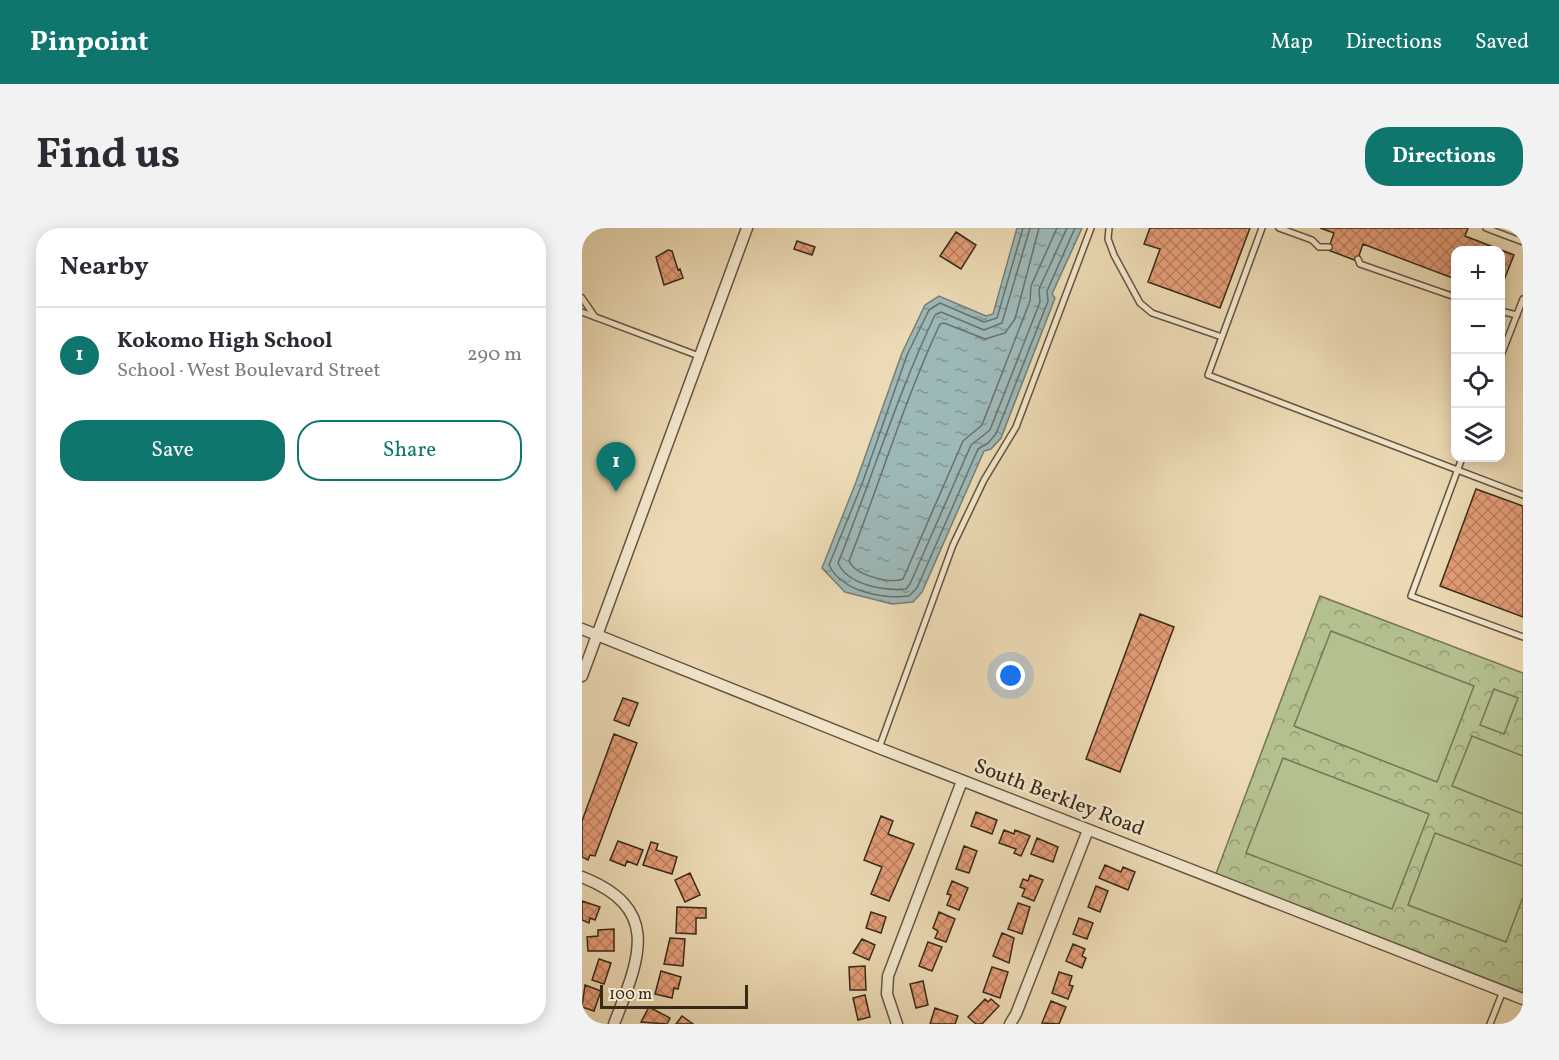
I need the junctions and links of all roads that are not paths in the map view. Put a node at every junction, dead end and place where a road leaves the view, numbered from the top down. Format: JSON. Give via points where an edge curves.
{"nodes":[{"id":1,"x":747,"y":228,"type":"edge"},
{"id":2,"x":1091,"y":228,"type":"edge"},
{"id":3,"x":1109,"y":228,"type":"edge"},
{"id":4,"x":1262,"y":228,"type":"edge"},
{"id":5,"x":1279,"y":228,"type":"edge"},
{"id":6,"x":1486,"y":228,"type":"edge"},
{"id":7,"x":1523,"y":242,"type":"edge"},
{"id":8,"x":1329,"y":247,"type":"dead end"},
{"id":9,"x":1358,"y":259,"type":"dead end"},
{"id":10,"x":1451,"y":296,"type":"edge"},
{"id":11,"x":582,"y":298,"type":"edge"},
{"id":12,"x":1523,"y":299,"type":"edge"},
{"id":13,"x":582,"y":312,"type":"edge"},
{"id":14,"x":1505,"y":312,"type":"edge"},
{"id":15,"x":1517,"y":315,"type":"junction"},
{"id":16,"x":596,"y":318,"type":"junction"},
{"id":17,"x":1222,"y":338,"type":"junction"},
{"id":18,"x":1502,"y":354,"type":"edge"},
{"id":19,"x":699,"y":356,"type":"junction"},
{"id":20,"x":1461,"y":462,"type":"edge"},
{"id":21,"x":1458,"y":470,"type":"junction"},
{"id":22,"x":1523,"y":495,"type":"edge"},
{"id":23,"x":582,"y":629,"type":"edge"},
{"id":24,"x":597,"y":635,"type":"junction"},
{"id":25,"x":1523,"y":638,"type":"edge"},
{"id":26,"x":582,"y":676,"type":"edge"},
{"id":27,"x":879,"y":748,"type":"junction"},
{"id":28,"x":962,"y":781,"type":"junction"},
{"id":29,"x":1088,"y":830,"type":"junction"},
{"id":30,"x":582,"y":877,"type":"edge"},
{"id":31,"x":1503,"y":991,"type":"junction"},
{"id":32,"x":1523,"y":999,"type":"edge"},
{"id":33,"x":614,"y":1024,"type":"edge"},
{"id":34,"x":897,"y":1024,"type":"edge"},
{"id":35,"x":1010,"y":1024,"type":"edge"},
{"id":36,"x":1490,"y":1024,"type":"edge"}],
"edges":[{"from":1,"to":19,"type":"street"},
{"from":2,"to":27,"type":"lane","via":[[1016,427],[984,480],[953,545]]},
{"from":3,"to":17,"type":"lane","via":[[1114,255],[1140,303],[1152,313]]},
{"from":4,"to":17,"type":"lane"},
{"from":5,"to":8,"type":"lane","via":[[1312,240],[1319,247]]},
{"from":6,"to":7,"type":"lane"},
{"from":9,"to":10,"type":"lane","via":[[1360,264]]},
{"from":11,"to":16,"type":"lane"},
{"from":12,"to":15,"type":"lane"},
{"from":13,"to":16,"type":"lane"},
{"from":14,"to":15,"type":"lane"},
{"from":15,"to":18,"type":"lane"},
{"from":16,"to":19,"type":"lane"},
{"from":17,"to":21,"type":"lane","via":[[1208,375]]},
{"from":19,"to":24,"type":"street"},
{"from":20,"to":21,"type":"lane"},
{"from":21,"to":22,"type":"lane"},
{"from":21,"to":25,"type":"lane","via":[[1411,596]]},
{"from":23,"to":24,"type":"street","name":"South Berkley Road"},
{"from":24,"to":26,"type":"street"},
{"from":24,"to":27,"type":"street","name":"South Berkley Road"},
{"from":27,"to":28,"type":"street","name":"South Berkley Road"},
{"from":28,"to":29,"type":"street","name":"South Berkley Road"},
{"from":28,"to":34,"type":"street","via":[[888,976],[887,994]]},
{"from":29,"to":31,"type":"street","name":"South Berkley Road"},
{"from":29,"to":35,"type":"street"},
{"from":30,"to":33,"type":"street","via":[[607,887],[626,903],[637,925],[638,950]]},
{"from":31,"to":32,"type":"street","name":"South Berkley Road"},
{"from":31,"to":36,"type":"lane"}]}
